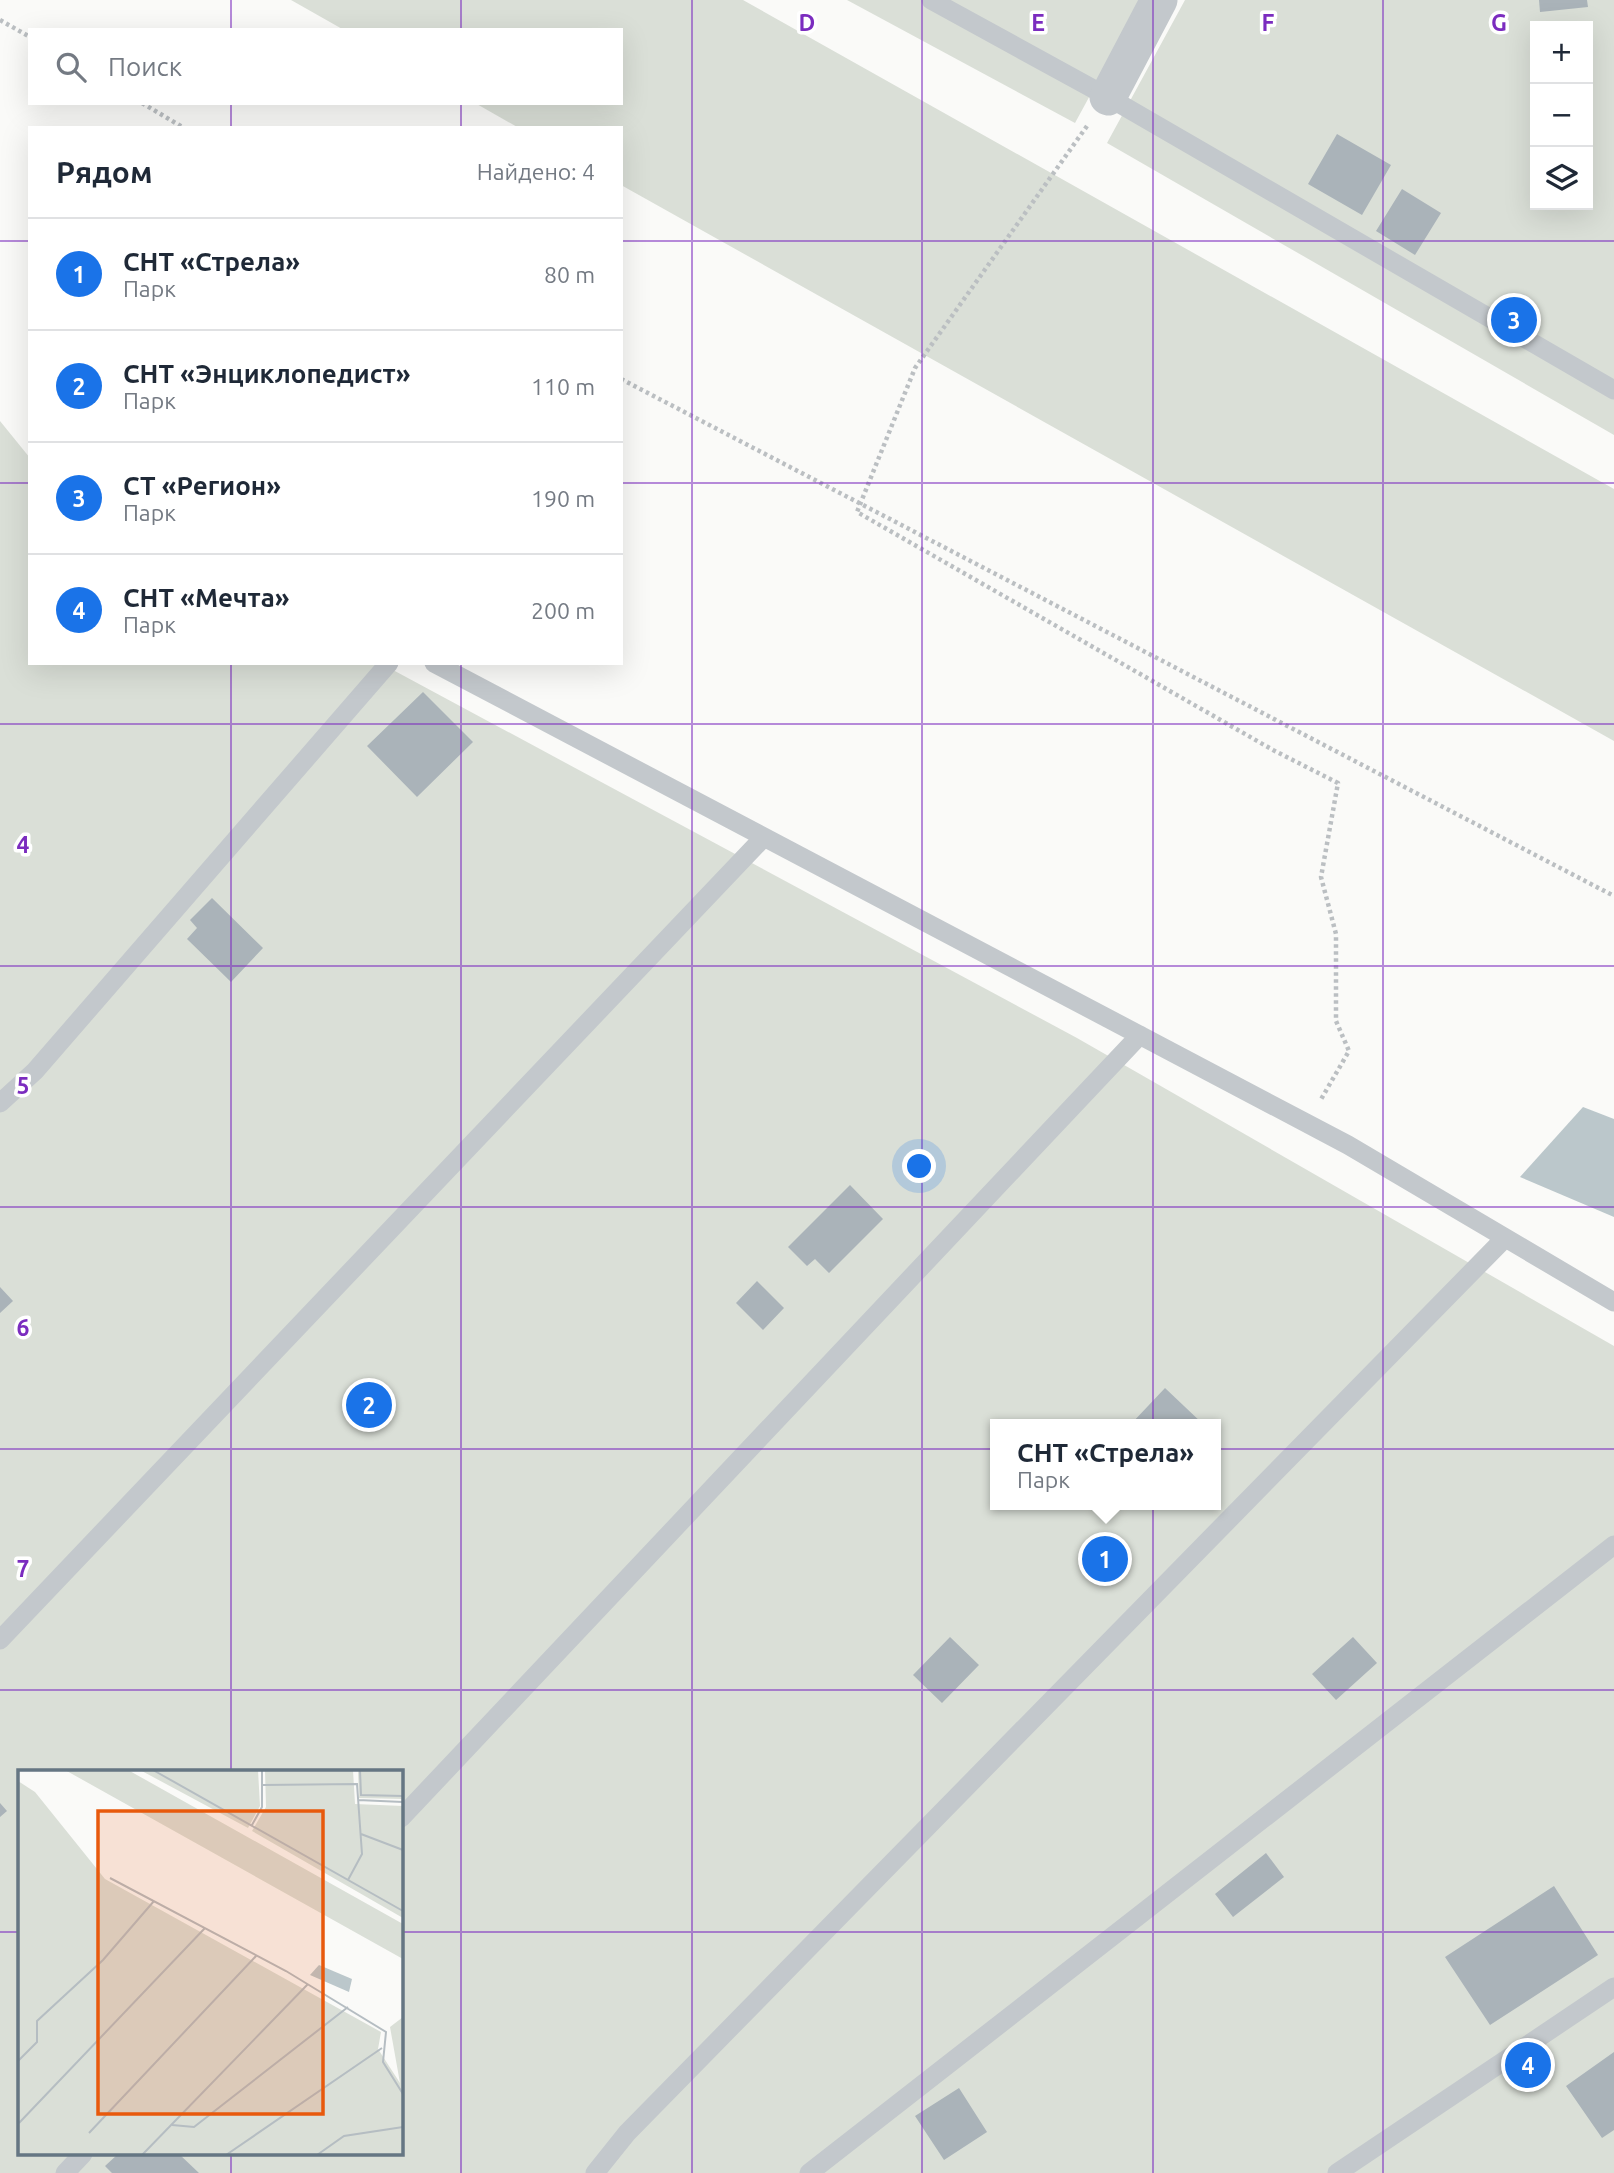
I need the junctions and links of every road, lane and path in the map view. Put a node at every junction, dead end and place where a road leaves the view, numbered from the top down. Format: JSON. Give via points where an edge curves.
{"nodes":[{"id":1,"x":931,"y":0,"type":"edge"},
{"id":2,"x":1159,"y":0,"type":"edge"},
{"id":3,"x":0,"y":20,"type":"edge"},
{"id":4,"x":28,"y":36,"type":"edge"},
{"id":5,"x":1108,"y":97,"type":"junction"},
{"id":6,"x":145,"y":105,"type":"edge"},
{"id":7,"x":181,"y":126,"type":"edge"},
{"id":8,"x":623,"y":380,"type":"edge"},
{"id":9,"x":1614,"y":390,"type":"edge"},
{"id":10,"x":861,"y":503,"type":"junction"},
{"id":11,"x":387,"y":665,"type":"edge"},
{"id":12,"x":437,"y":665,"type":"edge"},
{"id":13,"x":764,"y":837,"type":"junction"},
{"id":14,"x":1614,"y":896,"type":"edge"},
{"id":15,"x":1140,"y":1035,"type":"junction"},
{"id":16,"x":0,"y":1103,"type":"edge"},
{"id":17,"x":1308,"y":1123,"type":"junction"},
{"id":18,"x":1505,"y":1238,"type":"junction"},
{"id":19,"x":1614,"y":1302,"type":"edge"},
{"id":20,"x":1614,"y":1545,"type":"edge"},
{"id":21,"x":0,"y":1640,"type":"edge"},
{"id":22,"x":402,"y":1817,"type":"edge"},
{"id":23,"x":1614,"y":1987,"type":"edge"},
{"id":24,"x":81,"y":2156,"type":"edge"},
{"id":25,"x":65,"y":2173,"type":"edge"},
{"id":26,"x":594,"y":2173,"type":"edge"},
{"id":27,"x":809,"y":2173,"type":"edge"},
{"id":28,"x":1337,"y":2173,"type":"edge"}],
"edges":[{"from":1,"to":5,"type":"lane"},
{"from":2,"to":5,"type":"street"},
{"from":3,"to":4,"type":"path"},
{"from":5,"to":9,"type":"lane"},
{"from":5,"to":10,"type":"path","via":[[915,368]]},
{"from":6,"to":7,"type":"path"},
{"from":8,"to":10,"type":"path"},
{"from":10,"to":14,"type":"path"},
{"from":10,"to":17,"type":"path","via":[[857,512],[1338,783],[1321,877],[1336,934],[1336,1021],[1349,1051]]},
{"from":11,"to":16,"type":"lane","via":[[35,1071]]},
{"from":12,"to":13,"type":"lane"},
{"from":13,"to":15,"type":"lane"},
{"from":13,"to":21,"type":"lane"},
{"from":15,"to":17,"type":"lane"},
{"from":15,"to":22,"type":"lane"},
{"from":17,"to":18,"type":"lane"},
{"from":18,"to":19,"type":"lane"},
{"from":18,"to":26,"type":"lane","via":[[627,2133]]},
{"from":20,"to":27,"type":"lane"},
{"from":23,"to":28,"type":"lane"},
{"from":24,"to":25,"type":"lane"}]}
